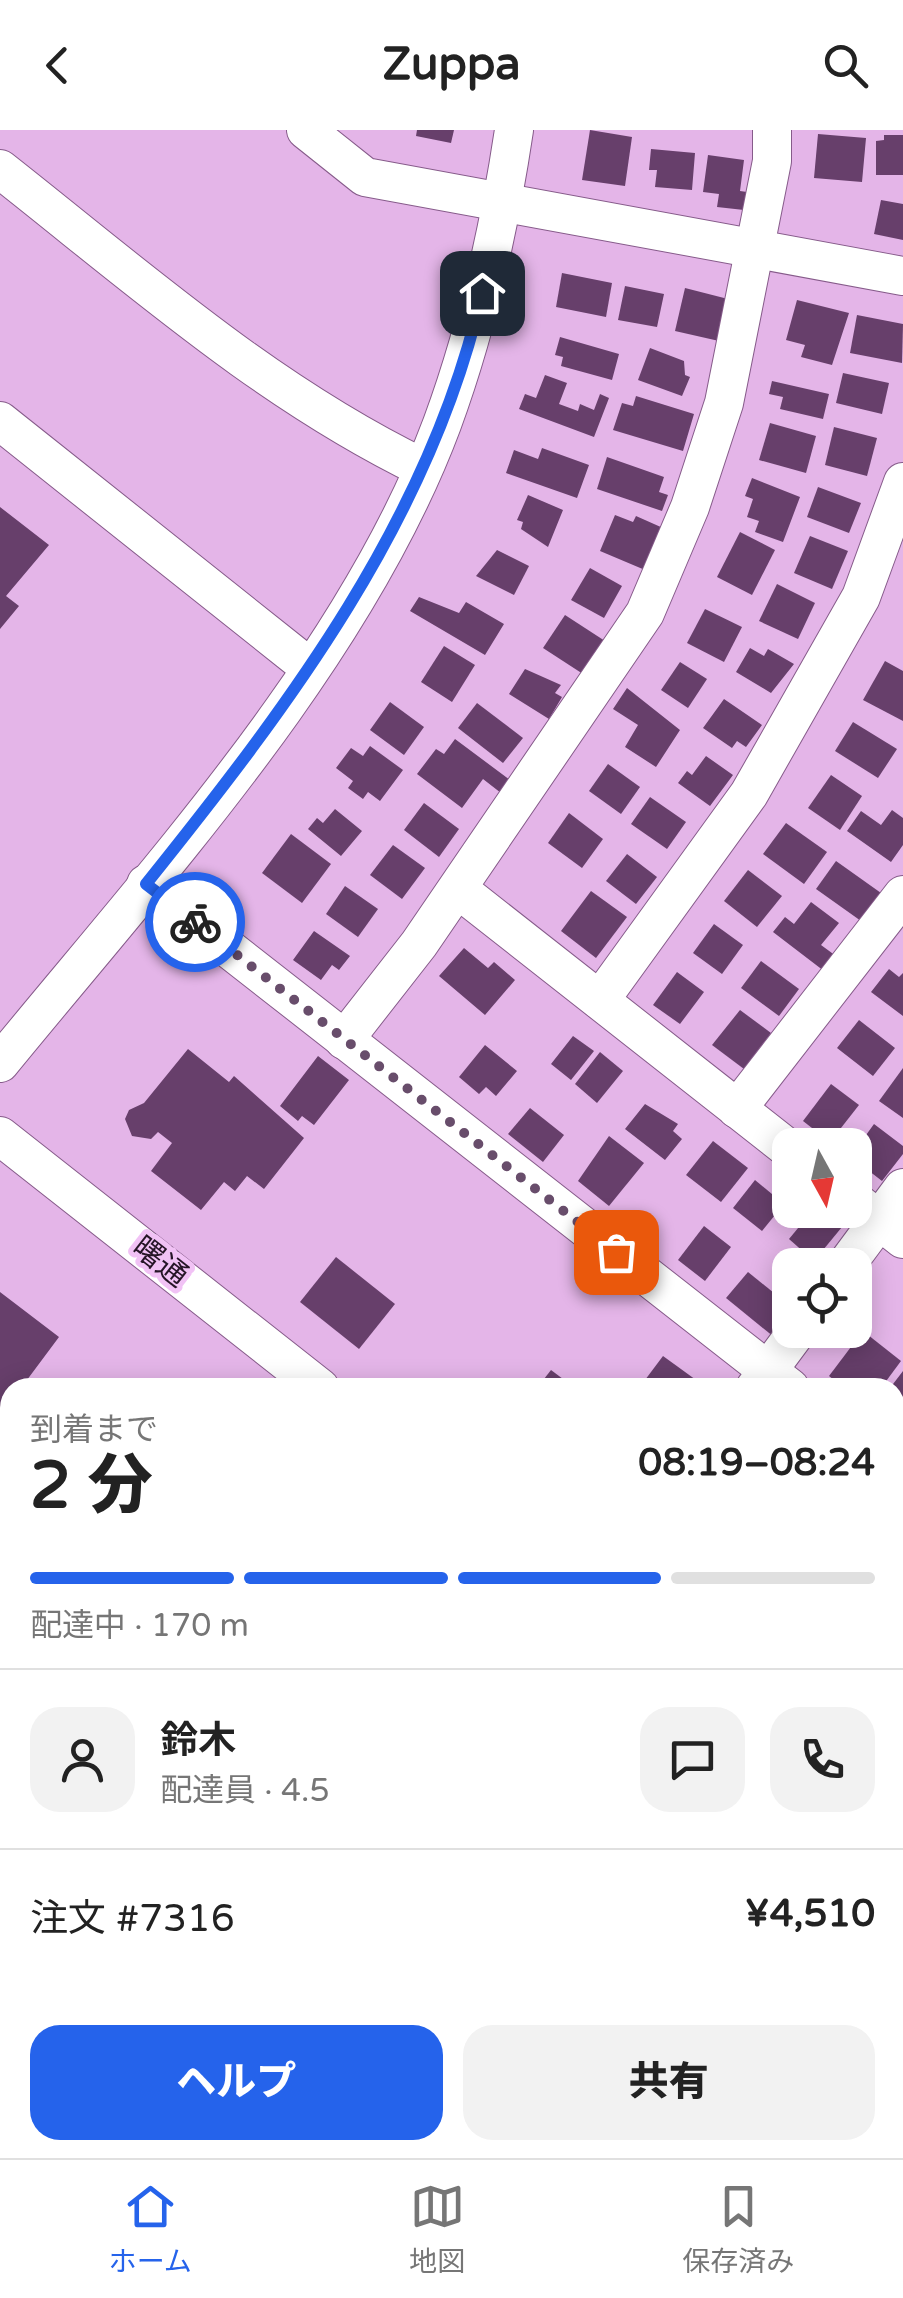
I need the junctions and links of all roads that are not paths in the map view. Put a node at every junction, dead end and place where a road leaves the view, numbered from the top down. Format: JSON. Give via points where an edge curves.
{"nodes":[{"id":1,"x":306,"y":130,"type":"edge"},
{"id":2,"x":514,"y":130,"type":"edge"},
{"id":3,"x":772,"y":130,"type":"edge"},
{"id":4,"x":0,"y":169,"type":"edge"},
{"id":5,"x":503,"y":200,"type":"junction"},
{"id":6,"x":756,"y":249,"type":"junction"},
{"id":7,"x":903,"y":276,"type":"edge"},
{"id":8,"x":0,"y":422,"type":"edge"},
{"id":9,"x":422,"y":468,"type":"junction"},
{"id":10,"x":903,"y":482,"type":"edge"},
{"id":11,"x":310,"y":667,"type":"junction"},
{"id":12,"x":146,"y":884,"type":"junction"},
{"id":13,"x":458,"y":888,"type":"junction"},
{"id":14,"x":903,"y":895,"type":"edge"},
{"id":15,"x":600,"y":1000,"type":"junction"},
{"id":16,"x":344,"y":1040,"type":"junction"},
{"id":17,"x":0,"y":1064,"type":"edge"},
{"id":18,"x":738,"y":1109,"type":"junction"},
{"id":19,"x":0,"y":1136,"type":"edge"},
{"id":20,"x":772,"y":1136,"type":"edge"},
{"id":21,"x":903,"y":1188,"type":"edge"},
{"id":22,"x":879,"y":1220,"type":"edge"},
{"id":23,"x":858,"y":1248,"type":"edge"},
{"id":24,"x":789,"y":1348,"type":"edge"},
{"id":25,"x":307,"y":1378,"type":"edge"},
{"id":26,"x":766,"y":1378,"type":"edge"},
{"id":27,"x":773,"y":1378,"type":"edge"}],
"edges":[{"from":1,"to":5,"type":"street","via":[[365,177]]},
{"from":2,"to":5,"type":"street"},
{"from":3,"to":6,"type":"street"},
{"from":4,"to":9,"type":"street","via":[[254,368],[350,432]]},
{"from":5,"to":6,"type":"street"},
{"from":5,"to":9,"type":"street","via":[[475,324]]},
{"from":6,"to":7,"type":"street"},
{"from":6,"to":13,"type":"street","via":[[724,403],[645,613]]},
{"from":8,"to":11,"type":"street"},
{"from":9,"to":11,"type":"street","via":[[394,530]]},
{"from":10,"to":15,"type":"street","via":[[860,597],[749,794]]},
{"from":11,"to":12,"type":"street"},
{"from":12,"to":16,"type":"street"},
{"from":12,"to":17,"type":"street"},
{"from":13,"to":15,"type":"street"},
{"from":13,"to":16,"type":"street"},
{"from":14,"to":18,"type":"street"},
{"from":15,"to":18,"type":"street"},
{"from":16,"to":26,"type":"street"},
{"from":18,"to":20,"type":"street"},
{"from":19,"to":25,"type":"street","name":"曙通"},
{"from":21,"to":22,"type":"street"},
{"from":22,"to":23,"type":"street"},
{"from":24,"to":27,"type":"street"}]}
